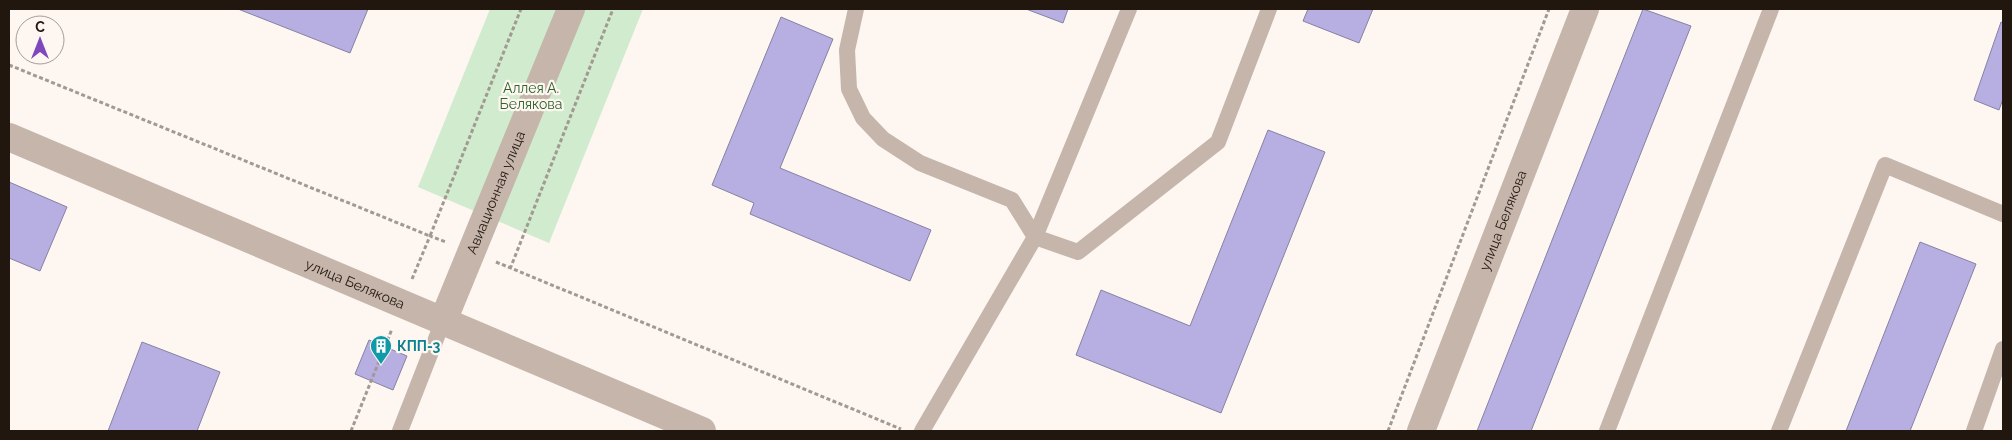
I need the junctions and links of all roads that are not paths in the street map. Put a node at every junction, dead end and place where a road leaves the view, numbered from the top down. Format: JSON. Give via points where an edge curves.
{"nodes":[{"id":1,"x":571,"y":9,"type":"edge"},
{"id":2,"x":856,"y":9,"type":"edge"},
{"id":3,"x":1129,"y":9,"type":"edge"},
{"id":4,"x":1270,"y":9,"type":"edge"},
{"id":5,"x":1585,"y":9,"type":"edge"},
{"id":6,"x":1771,"y":9,"type":"edge"},
{"id":7,"x":9,"y":137,"type":"edge"},
{"id":8,"x":2003,"y":214,"type":"edge"},
{"id":9,"x":1035,"y":237,"type":"junction"},
{"id":10,"x":443,"y":321,"type":"junction"},
{"id":11,"x":2003,"y":349,"type":"edge"},
{"id":12,"x":400,"y":431,"type":"edge"},
{"id":13,"x":702,"y":431,"type":"edge"},
{"id":14,"x":922,"y":431,"type":"edge"},
{"id":15,"x":1421,"y":431,"type":"edge"},
{"id":16,"x":1607,"y":431,"type":"edge"},
{"id":17,"x":1779,"y":431,"type":"edge"},
{"id":18,"x":1974,"y":431,"type":"edge"}],
"edges":[{"from":1,"to":10,"type":"street","name":"Авиационная улица"},
{"from":2,"to":9,"type":"lane","via":[[847,50],[848,80],[863,118],[883,139],[920,163],[1012,200]]},
{"from":3,"to":9,"type":"lane"},
{"from":4,"to":9,"type":"lane","via":[[1218,142],[1078,252]]},
{"from":5,"to":15,"type":"street","name":"улица Белякова"},
{"from":6,"to":16,"type":"lane"},
{"from":7,"to":10,"type":"street","name":"улица Белякова"},
{"from":8,"to":17,"type":"lane","via":[[1885,165]]},
{"from":9,"to":14,"type":"lane"},
{"from":10,"to":12,"type":"lane"},
{"from":10,"to":13,"type":"street","name":"улица Белякова"},
{"from":11,"to":18,"type":"lane"}]}
